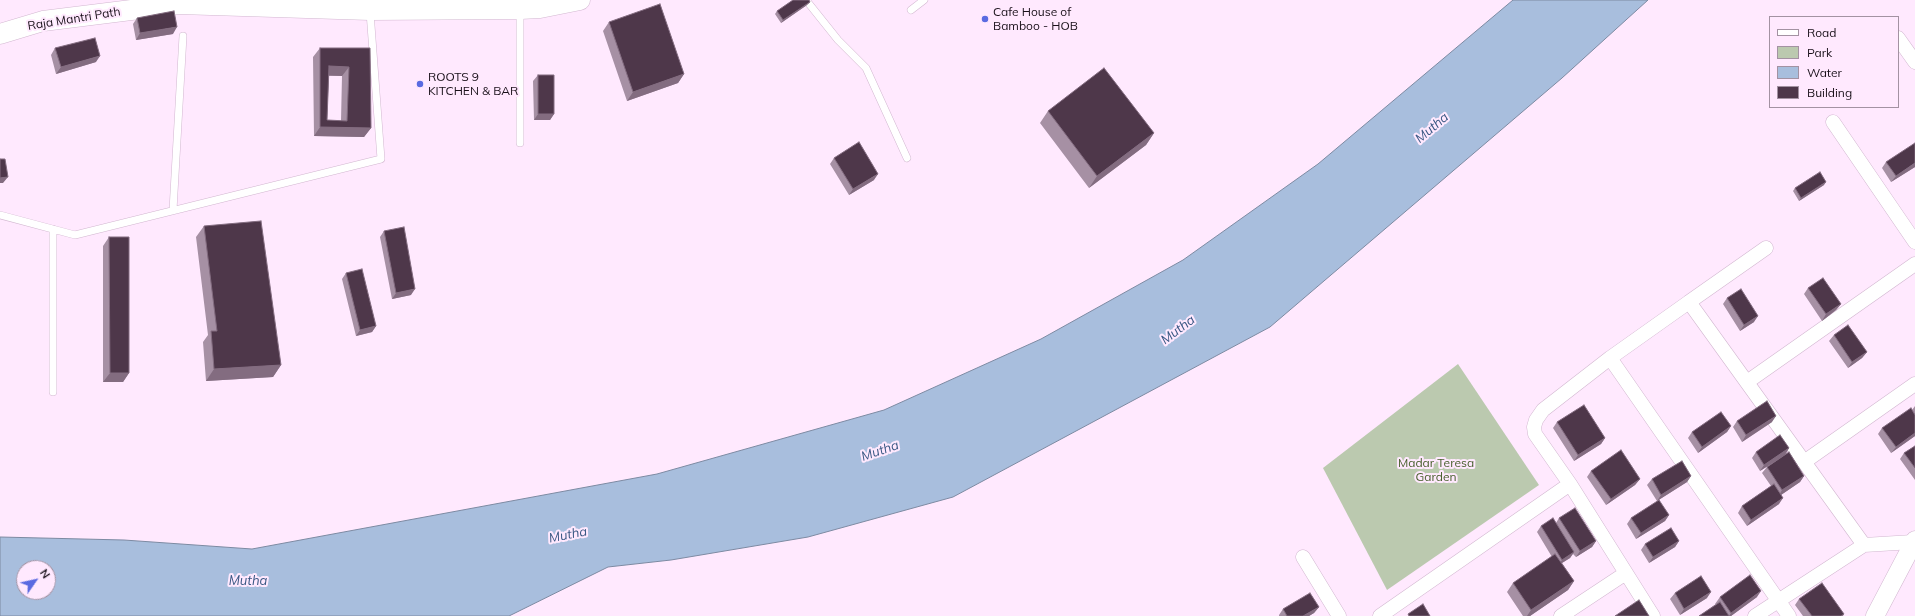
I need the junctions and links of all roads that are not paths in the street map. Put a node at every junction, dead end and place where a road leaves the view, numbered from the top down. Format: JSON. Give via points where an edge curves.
{"nodes":[{"id":1,"x":580,"y":0,"type":"edge"},
{"id":2,"x":806,"y":0,"type":"edge"},
{"id":3,"x":924,"y":0,"type":"edge"},
{"id":4,"x":520,"y":9,"type":"junction"},
{"id":5,"x":370,"y":10,"type":"junction"},
{"id":6,"x":911,"y":10,"type":"dead end"},
{"id":7,"x":0,"y":34,"type":"edge"},
{"id":8,"x":183,"y":36,"type":"dead end"},
{"id":9,"x":1899,"y":39,"type":"edge"},
{"id":10,"x":1915,"y":62,"type":"edge"},
{"id":11,"x":1833,"y":122,"type":"dead end"},
{"id":12,"x":520,"y":143,"type":"dead end"},
{"id":13,"x":907,"y":158,"type":"dead end"},
{"id":14,"x":173,"y":210,"type":"junction"},
{"id":15,"x":0,"y":216,"type":"edge"},
{"id":16,"x":53,"y":229,"type":"junction"},
{"id":17,"x":1915,"y":242,"type":"edge"},
{"id":18,"x":1766,"y":248,"type":"dead end"},
{"id":19,"x":1915,"y":264,"type":"edge"},
{"id":20,"x":1689,"y":302,"type":"junction"},
{"id":21,"x":1610,"y":358,"type":"junction"},
{"id":22,"x":1747,"y":382,"type":"junction"},
{"id":23,"x":1915,"y":384,"type":"edge"},
{"id":24,"x":53,"y":392,"type":"dead end"},
{"id":25,"x":1804,"y":462,"type":"junction"},
{"id":26,"x":1570,"y":484,"type":"junction"},
{"id":27,"x":1914,"y":541,"type":"edge"},
{"id":28,"x":1864,"y":545,"type":"junction"},
{"id":29,"x":1303,"y":557,"type":"dead end"},
{"id":30,"x":1626,"y":573,"type":"junction"},
{"id":31,"x":1778,"y":601,"type":"junction"},
{"id":32,"x":1339,"y":616,"type":"edge"},
{"id":33,"x":1380,"y":616,"type":"edge"},
{"id":34,"x":1561,"y":616,"type":"edge"},
{"id":35,"x":1653,"y":616,"type":"edge"},
{"id":36,"x":1755,"y":616,"type":"edge"},
{"id":37,"x":1789,"y":616,"type":"edge"},
{"id":38,"x":1875,"y":616,"type":"edge"}],
"edges":[{"from":1,"to":4,"type":"main road","name":"Raja Mantri Path"},
{"from":2,"to":13,"type":"lane","via":[[838,40],[866,68]]},
{"from":3,"to":6,"type":"lane"},
{"from":4,"to":5,"type":"main road","name":"Raja Mantri Path"},
{"from":4,"to":12,"type":"lane"},
{"from":5,"to":7,"type":"main road","name":"Raja Mantri Path","via":[[179,4],[43,21]]},
{"from":5,"to":14,"type":"lane","via":[[380,159]]},
{"from":8,"to":14,"type":"lane"},
{"from":9,"to":10,"type":"street"},
{"from":11,"to":17,"type":"street"},
{"from":14,"to":16,"type":"lane","via":[[75,235]]},
{"from":15,"to":16,"type":"lane"},
{"from":16,"to":24,"type":"lane"},
{"from":18,"to":20,"type":"street"},
{"from":19,"to":22,"type":"street"},
{"from":20,"to":21,"type":"street"},
{"from":20,"to":22,"type":"street"},
{"from":21,"to":26,"type":"street","via":[[1543,410],[1534,426],[1535,434]]},
{"from":21,"to":31,"type":"street"},
{"from":22,"to":25,"type":"street"},
{"from":23,"to":25,"type":"street"},
{"from":25,"to":28,"type":"street"},
{"from":26,"to":30,"type":"street"},
{"from":26,"to":33,"type":"street"},
{"from":27,"to":28,"type":"street"},
{"from":27,"to":38,"type":"street"},
{"from":28,"to":31,"type":"street"},
{"from":29,"to":32,"type":"street"},
{"from":30,"to":34,"type":"street"},
{"from":30,"to":35,"type":"street"},
{"from":31,"to":36,"type":"street"},
{"from":31,"to":37,"type":"street"}]}
